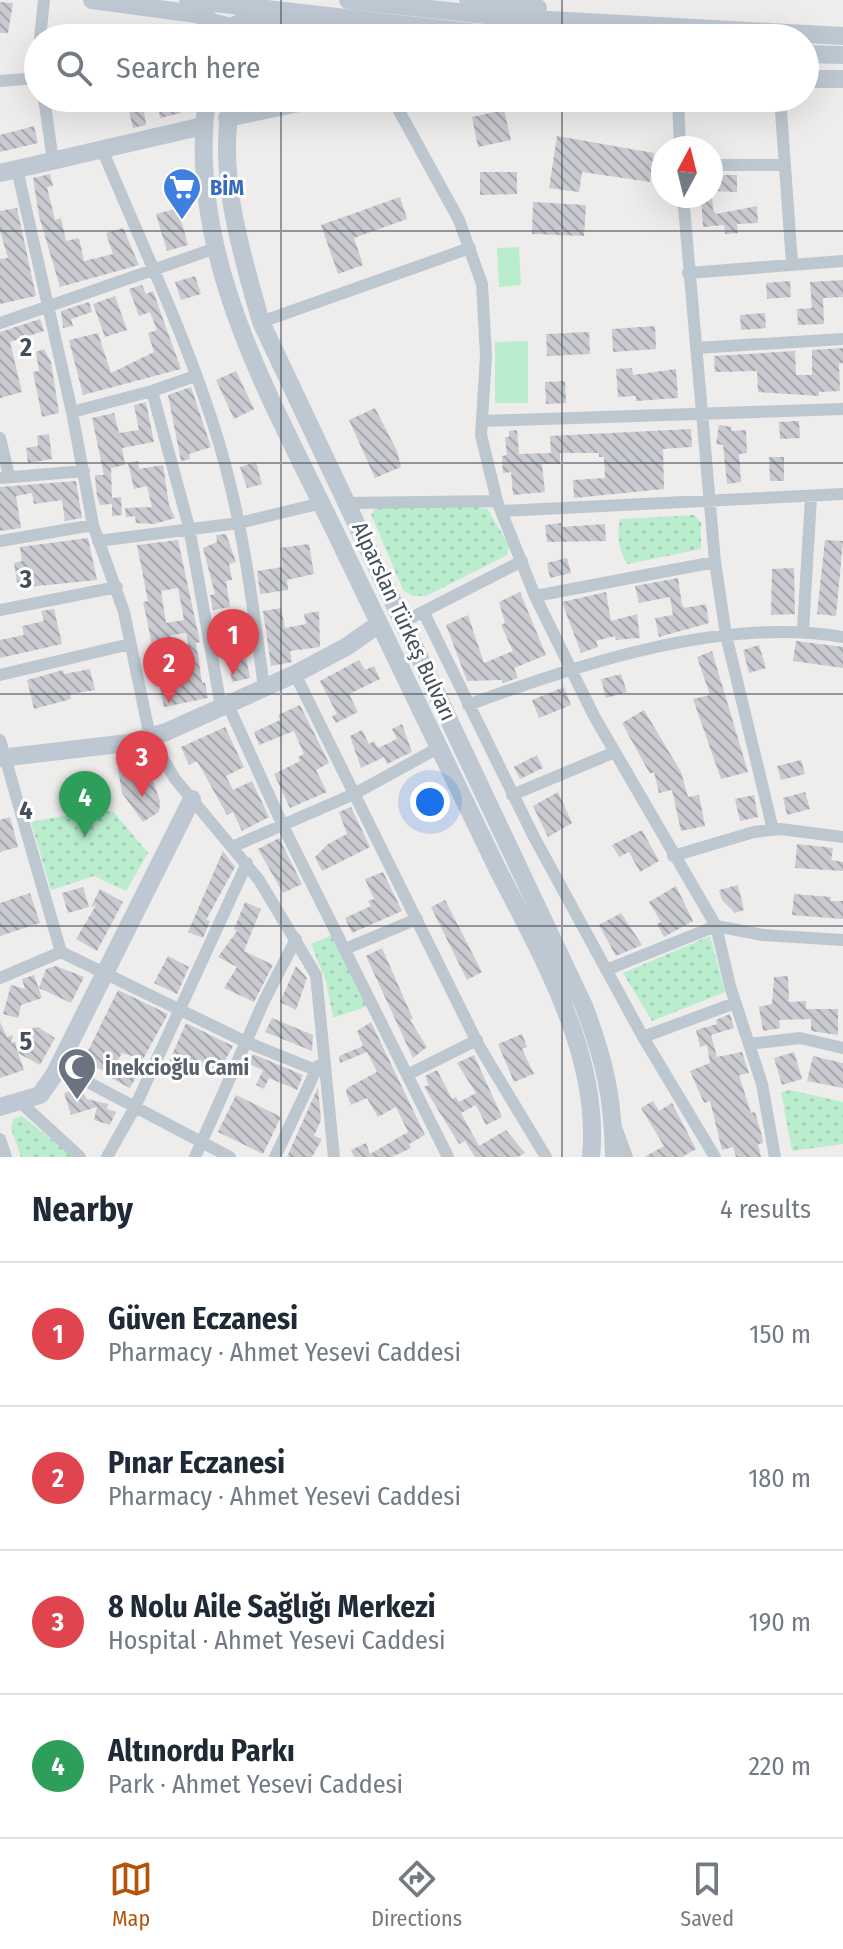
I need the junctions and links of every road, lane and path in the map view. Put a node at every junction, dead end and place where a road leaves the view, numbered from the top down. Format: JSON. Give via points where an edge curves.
{"nodes":[{"id":1,"x":44,"y":0,"type":"edge"},
{"id":2,"x":92,"y":0,"type":"edge"},
{"id":3,"x":188,"y":0,"type":"edge"},
{"id":4,"x":262,"y":0,"type":"edge"},
{"id":5,"x":348,"y":0,"type":"edge"},
{"id":6,"x":468,"y":0,"type":"edge"},
{"id":7,"x":201,"y":7,"type":"edge"},
{"id":8,"x":41,"y":24,"type":"edge"},
{"id":9,"x":219,"y":24,"type":"edge"},
{"id":10,"x":250,"y":24,"type":"edge"},
{"id":11,"x":399,"y":24,"type":"edge"},
{"id":12,"x":602,"y":24,"type":"edge"},
{"id":13,"x":622,"y":24,"type":"edge"},
{"id":14,"x":819,"y":35,"type":"edge"},
{"id":15,"x":843,"y":36,"type":"edge"},
{"id":16,"x":819,"y":54,"type":"edge"},
{"id":17,"x":843,"y":55,"type":"edge"},
{"id":18,"x":24,"y":79,"type":"edge"},
{"id":19,"x":819,"y":79,"type":"edge"},
{"id":20,"x":843,"y":79,"type":"edge"},
{"id":21,"x":0,"y":81,"type":"edge"},
{"id":22,"x":46,"y":112,"type":"edge"},
{"id":23,"x":205,"y":112,"type":"edge"},
{"id":24,"x":228,"y":112,"type":"edge"},
{"id":25,"x":256,"y":112,"type":"edge"},
{"id":26,"x":400,"y":112,"type":"edge"},
{"id":27,"x":679,"y":112,"type":"edge"},
{"id":28,"x":781,"y":112,"type":"edge"},
{"id":29,"x":227,"y":118,"type":"junction"},
{"id":30,"x":203,"y":126,"type":"junction"},
{"id":31,"x":680,"y":136,"type":"edge"},
{"id":32,"x":102,"y":149,"type":"junction"},
{"id":33,"x":53,"y":161,"type":"junction"},
{"id":34,"x":723,"y":165,"type":"edge"},
{"id":35,"x":784,"y":165,"type":"junction"},
{"id":36,"x":8,"y":171,"type":"edge"},
{"id":37,"x":684,"y":208,"type":"edge"},
{"id":38,"x":216,"y":248,"type":"junction"},
{"id":39,"x":470,"y":248,"type":"junction"},
{"id":40,"x":843,"y":261,"type":"edge"},
{"id":41,"x":792,"y":263,"type":"junction"},
{"id":42,"x":153,"y":270,"type":"junction"},
{"id":43,"x":688,"y":273,"type":"junction"},
{"id":44,"x":48,"y":307,"type":"junction"},
{"id":45,"x":261,"y":322,"type":"junction"},
{"id":46,"x":0,"y":323,"type":"edge"},
{"id":47,"x":843,"y":339,"type":"edge"},
{"id":48,"x":696,"y":348,"type":"junction"},
{"id":49,"x":195,"y":376,"type":"junction"},
{"id":50,"x":152,"y":391,"type":"junction"},
{"id":51,"x":843,"y":409,"type":"edge"},
{"id":52,"x":72,"y":412,"type":"junction"},
{"id":53,"x":703,"y":416,"type":"junction"},
{"id":54,"x":482,"y":421,"type":"junction"},
{"id":55,"x":0,"y":438,"type":"edge"},
{"id":56,"x":84,"y":471,"type":"junction"},
{"id":57,"x":5,"y":477,"type":"edge"},
{"id":58,"x":843,"y":494,"type":"edge"},
{"id":59,"x":811,"y":497,"type":"junction"},
{"id":60,"x":322,"y":503,"type":"junction"},
{"id":61,"x":347,"y":503,"type":"junction"},
{"id":62,"x":711,"y":503,"type":"junction"},
{"id":63,"x":499,"y":506,"type":"junction"},
{"id":64,"x":239,"y":523,"type":"junction"},
{"id":65,"x":93,"y":525,"type":"junction"},
{"id":66,"x":189,"y":527,"type":"junction"},
{"id":67,"x":0,"y":541,"type":"edge"},
{"id":68,"x":98,"y":541,"type":"junction"},
{"id":69,"x":522,"y":561,"type":"junction"},
{"id":70,"x":715,"y":562,"type":"junction"},
{"id":71,"x":117,"y":587,"type":"junction"},
{"id":72,"x":535,"y":596,"type":"junction"},
{"id":73,"x":0,"y":610,"type":"edge"},
{"id":74,"x":424,"y":613,"type":"junction"},
{"id":75,"x":403,"y":622,"type":"junction"},
{"id":76,"x":379,"y":624,"type":"junction"},
{"id":77,"x":803,"y":630,"type":"junction"},
{"id":78,"x":726,"y":635,"type":"junction"},
{"id":79,"x":843,"y":637,"type":"edge"},
{"id":80,"x":130,"y":644,"type":"junction"},
{"id":81,"x":571,"y":669,"type":"junction"},
{"id":82,"x":295,"y":674,"type":"junction"},
{"id":83,"x":0,"y":675,"type":"edge"},
{"id":84,"x":264,"y":688,"type":"junction"},
{"id":85,"x":468,"y":705,"type":"junction"},
{"id":86,"x":224,"y":706,"type":"junction"},
{"id":87,"x":150,"y":737,"type":"junction"},
{"id":88,"x":438,"y":748,"type":"junction"},
{"id":89,"x":1,"y":751,"type":"edge"},
{"id":90,"x":615,"y":752,"type":"junction"},
{"id":91,"x":354,"y":794,"type":"junction"},
{"id":92,"x":512,"y":795,"type":"junction"},
{"id":93,"x":192,"y":799,"type":"junction"},
{"id":94,"x":283,"y":826,"type":"junction"},
{"id":95,"x":773,"y":830,"type":"junction"},
{"id":96,"x":843,"y":837,"type":"edge"},
{"id":97,"x":232,"y":847,"type":"junction"},
{"id":98,"x":673,"y":856,"type":"junction"},
{"id":99,"x":247,"y":863,"type":"junction"},
{"id":100,"x":417,"y":919,"type":"junction"},
{"id":101,"x":716,"y":926,"type":"junction"},
{"id":102,"x":296,"y":939,"type":"junction"},
{"id":103,"x":843,"y":940,"type":"edge"},
{"id":104,"x":345,"y":949,"type":"junction"},
{"id":105,"x":61,"y":952,"type":"junction"},
{"id":106,"x":606,"y":970,"type":"junction"},
{"id":107,"x":103,"y":973,"type":"junction"},
{"id":108,"x":0,"y":978,"type":"edge"},
{"id":109,"x":735,"y":1003,"type":"junction"},
{"id":110,"x":179,"y":1010,"type":"junction"},
{"id":111,"x":643,"y":1037,"type":"junction"},
{"id":112,"x":477,"y":1040,"type":"junction"},
{"id":113,"x":246,"y":1042,"type":"junction"},
{"id":114,"x":749,"y":1044,"type":"junction"},
{"id":115,"x":843,"y":1048,"type":"edge"},
{"id":116,"x":326,"y":1058,"type":"junction"},
{"id":117,"x":313,"y":1069,"type":"junction"},
{"id":118,"x":409,"y":1074,"type":"junction"},
{"id":119,"x":82,"y":1079,"type":"dead end"},
{"id":120,"x":20,"y":1102,"type":"junction"},
{"id":121,"x":0,"y":1107,"type":"edge"},
{"id":122,"x":134,"y":1109,"type":"junction"},
{"id":123,"x":613,"y":1117,"type":"junction"},
{"id":124,"x":0,"y":1139,"type":"edge"},
{"id":125,"x":202,"y":1143,"type":"junction"},
{"id":126,"x":443,"y":1156,"type":"edge"},
{"id":127,"x":6,"y":1157,"type":"edge"},
{"id":128,"x":80,"y":1157,"type":"edge"},
{"id":129,"x":107,"y":1157,"type":"edge"},
{"id":130,"x":195,"y":1157,"type":"edge"},
{"id":131,"x":230,"y":1157,"type":"edge"},
{"id":132,"x":275,"y":1157,"type":"edge"},
{"id":133,"x":334,"y":1157,"type":"edge"},
{"id":134,"x":546,"y":1157,"type":"edge"},
{"id":135,"x":591,"y":1157,"type":"edge"},
{"id":136,"x":614,"y":1157,"type":"edge"},
{"id":137,"x":627,"y":1157,"type":"edge"},
{"id":138,"x":715,"y":1157,"type":"edge"},
{"id":139,"x":775,"y":1157,"type":"edge"}],
"edges":[{"from":1,"to":8,"type":"street"},
{"from":2,"to":7,"type":"main road"},
{"from":3,"to":11,"type":"main road","bridge":true},
{"from":4,"to":10,"type":"main road"},
{"from":5,"to":12,"type":"main road"},
{"from":6,"to":13,"type":"main road"},
{"from":7,"to":9,"type":"main road"},
{"from":14,"to":15,"type":"main road"},
{"from":16,"to":17,"type":"main road"},
{"from":18,"to":21,"type":"street"},
{"from":19,"to":20,"type":"main road"},
{"from":22,"to":33,"type":"street"},
{"from":23,"to":30,"type":"main road","name":"Alparslan Türkeş Bulvarı"},
{"from":24,"to":29,"type":"main road","name":"Alparslan Türkeş Bulvarı"},
{"from":25,"to":29,"type":"main road"},
{"from":26,"to":39,"type":"street"},
{"from":27,"to":31,"type":"street"},
{"from":28,"to":35,"type":"street"},
{"from":29,"to":45,"type":"main road","name":"Alparslan Türkeş Bulvarı","via":[[228,172],[240,248]]},
{"from":30,"to":32,"type":"main road"},
{"from":30,"to":38,"type":"main road","name":"Alparslan Türkeş Bulvarı","via":[[203,171]]},
{"from":32,"to":33,"type":"main road"},
{"from":32,"to":42,"type":"street"},
{"from":33,"to":36,"type":"main road"},
{"from":34,"to":35,"type":"street"},
{"from":35,"to":41,"type":"street"},
{"from":36,"to":44,"type":"street"},
{"from":37,"to":43,"type":"street"},
{"from":38,"to":42,"type":"street"},
{"from":38,"to":60,"type":"main road","name":"Alparslan Türkeş Bulvarı","via":[[243,336]]},
{"from":39,"to":45,"type":"street"},
{"from":39,"to":54,"type":"street","via":[[486,314]]},
{"from":40,"to":41,"type":"street"},
{"from":41,"to":43,"type":"street"},
{"from":42,"to":44,"type":"street"},
{"from":42,"to":49,"type":"street"},
{"from":43,"to":48,"type":"street"},
{"from":44,"to":46,"type":"street"},
{"from":44,"to":52,"type":"street"},
{"from":45,"to":61,"type":"main road","name":"Alparslan Türkeş Bulvarı"},
{"from":47,"to":48,"type":"street"},
{"from":48,"to":53,"type":"street"},
{"from":49,"to":50,"type":"street"},
{"from":49,"to":64,"type":"street","via":[[220,445]]},
{"from":50,"to":52,"type":"street"},
{"from":50,"to":66,"type":"street"},
{"from":51,"to":53,"type":"street"},
{"from":52,"to":56,"type":"street"},
{"from":53,"to":54,"type":"street"},
{"from":53,"to":62,"type":"street"},
{"from":54,"to":63,"type":"street","via":[[488,477]]},
{"from":55,"to":57,"type":"street"},
{"from":56,"to":57,"type":"street"},
{"from":56,"to":65,"type":"street"},
{"from":58,"to":59,"type":"street"},
{"from":59,"to":62,"type":"street"},
{"from":59,"to":77,"type":"street"},
{"from":60,"to":64,"type":"street"},
{"from":60,"to":76,"type":"main road","name":"Alparslan Türkeş Bulvarı"},
{"from":61,"to":63,"type":"street"},
{"from":61,"to":75,"type":"main road","name":"Alparslan Türkeş Bulvarı"},
{"from":62,"to":63,"type":"street"},
{"from":62,"to":70,"type":"street"},
{"from":63,"to":69,"type":"street"},
{"from":64,"to":66,"type":"street"},
{"from":64,"to":84,"type":"street"},
{"from":65,"to":67,"type":"street"},
{"from":65,"to":68,"type":"street"},
{"from":66,"to":68,"type":"street"},
{"from":66,"to":86,"type":"street"},
{"from":68,"to":71,"type":"street","via":[[108,576]]},
{"from":69,"to":72,"type":"street"},
{"from":69,"to":74,"type":"street"},
{"from":70,"to":72,"type":"street"},
{"from":70,"to":78,"type":"street"},
{"from":71,"to":73,"type":"street"},
{"from":71,"to":80,"type":"street"},
{"from":72,"to":81,"type":"street"},
{"from":74,"to":75,"type":"street"},
{"from":74,"to":85,"type":"street"},
{"from":75,"to":123,"type":"main road","name":"Alparslan Türkeş Bulvarı","via":[[584,1006],[603,1055]]},
{"from":76,"to":82,"type":"main road"},
{"from":76,"to":88,"type":"main road","name":"Alparslan Türkeş Bulvarı"},
{"from":77,"to":78,"type":"street"},
{"from":77,"to":79,"type":"street"},
{"from":78,"to":81,"type":"street"},
{"from":78,"to":95,"type":"street"},
{"from":80,"to":83,"type":"street"},
{"from":80,"to":87,"type":"street"},
{"from":81,"to":85,"type":"street"},
{"from":81,"to":90,"type":"street"},
{"from":82,"to":84,"type":"main road"},
{"from":82,"to":91,"type":"street"},
{"from":84,"to":86,"type":"main road"},
{"from":85,"to":92,"type":"street"},
{"from":86,"to":87,"type":"main road"},
{"from":86,"to":94,"type":"street"},
{"from":87,"to":89,"type":"main road"},
{"from":87,"to":93,"type":"street"},
{"from":88,"to":91,"type":"street"},
{"from":88,"to":135,"type":"main road","name":"Alparslan Türkeş Bulvarı","via":[[572,1028],[588,1094]]},
{"from":89,"to":105,"type":"street"},
{"from":90,"to":92,"type":"street"},
{"from":90,"to":98,"type":"street"},
{"from":91,"to":94,"type":"street"},
{"from":91,"to":100,"type":"street"},
{"from":92,"to":106,"type":"street"},
{"from":93,"to":97,"type":"street"},
{"from":93,"to":107,"type":"main road"},
{"from":94,"to":97,"type":"street"},
{"from":94,"to":104,"type":"street"},
{"from":95,"to":96,"type":"street"},
{"from":95,"to":98,"type":"street"},
{"from":97,"to":99,"type":"street"},
{"from":98,"to":101,"type":"street"},
{"from":99,"to":102,"type":"street"},
{"from":99,"to":110,"type":"street"},
{"from":100,"to":104,"type":"street"},
{"from":100,"to":112,"type":"street"},
{"from":101,"to":103,"type":"street"},
{"from":101,"to":106,"type":"street"},
{"from":101,"to":109,"type":"street"},
{"from":102,"to":113,"type":"street"},
{"from":102,"to":116,"type":"street","via":[[316,975]]},
{"from":104,"to":118,"type":"street"},
{"from":105,"to":107,"type":"street"},
{"from":105,"to":108,"type":"street"},
{"from":106,"to":111,"type":"street"},
{"from":107,"to":110,"type":"street"},
{"from":107,"to":120,"type":"main road","via":[[54,1075],[40,1095]]},
{"from":109,"to":111,"type":"street"},
{"from":109,"to":114,"type":"street"},
{"from":110,"to":113,"type":"street"},
{"from":110,"to":122,"type":"street"},
{"from":111,"to":138,"type":"street"},
{"from":112,"to":118,"type":"street"},
{"from":112,"to":134,"type":"street"},
{"from":113,"to":117,"type":"street"},
{"from":113,"to":125,"type":"street"},
{"from":114,"to":115,"type":"street","via":[[800,1038]]},
{"from":114,"to":139,"type":"street"},
{"from":116,"to":117,"type":"street"},
{"from":116,"to":133,"type":"street"},
{"from":117,"to":132,"type":"street"},
{"from":118,"to":126,"type":"street"},
{"from":119,"to":122,"type":"street"},
{"from":120,"to":121,"type":"main road"},
{"from":120,"to":128,"type":"street"},
{"from":122,"to":125,"type":"street"},
{"from":122,"to":129,"type":"street"},
{"from":123,"to":136,"type":"main road","name":"Alparslan Türkeş Bulvarı"},
{"from":123,"to":137,"type":"street"},
{"from":124,"to":127,"type":"street"},
{"from":125,"to":130,"type":"street"},
{"from":125,"to":131,"type":"street"}]}
